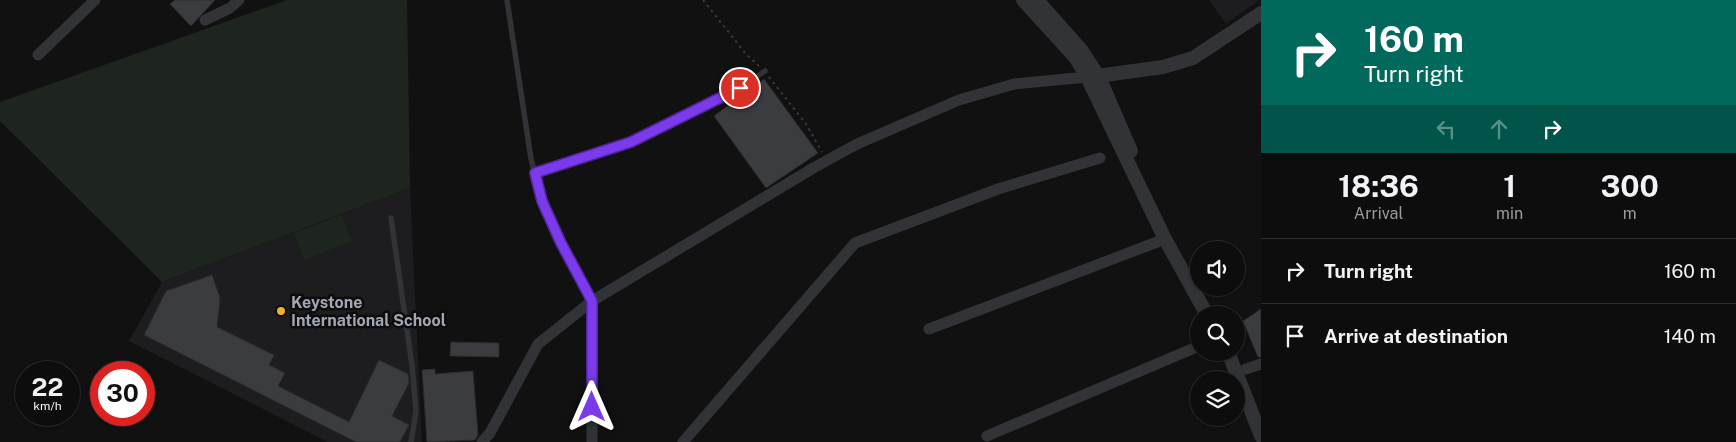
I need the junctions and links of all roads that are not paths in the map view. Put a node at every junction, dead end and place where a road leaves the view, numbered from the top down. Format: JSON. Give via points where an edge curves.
{"nodes":[{"id":1,"x":95,"y":0,"type":"edge"},
{"id":2,"x":239,"y":0,"type":"edge"},
{"id":3,"x":507,"y":0,"type":"edge"},
{"id":4,"x":1023,"y":0,"type":"edge"},
{"id":5,"x":1038,"y":0,"type":"edge"},
{"id":6,"x":1261,"y":13,"type":"edge"},
{"id":7,"x":205,"y":20,"type":"dead end"},
{"id":8,"x":38,"y":55,"type":"dead end"},
{"id":9,"x":765,"y":71,"type":"dead end"},
{"id":10,"x":1093,"y":77,"type":"junction"},
{"id":11,"x":1100,"y":158,"type":"dead end"},
{"id":12,"x":535,"y":173,"type":"junction"},
{"id":13,"x":390,"y":218,"type":"dead end"},
{"id":14,"x":1165,"y":239,"type":"junction"},
{"id":15,"x":1190,"y":265,"type":"edge"},
{"id":16,"x":592,"y":301,"type":"junction"},
{"id":17,"x":1202,"y":306,"type":"edge"},
{"id":18,"x":929,"y":329,"type":"dead end"},
{"id":19,"x":1190,"y":350,"type":"edge"},
{"id":20,"x":1232,"y":361,"type":"edge"},
{"id":21,"x":1242,"y":361,"type":"edge"},
{"id":22,"x":1261,"y":364,"type":"edge"},
{"id":23,"x":1246,"y":369,"type":"junction"},
{"id":24,"x":1261,"y":409,"type":"edge"},
{"id":25,"x":987,"y":436,"type":"dead end"},
{"id":26,"x":1261,"y":436,"type":"edge"},
{"id":27,"x":411,"y":442,"type":"edge"},
{"id":28,"x":482,"y":442,"type":"edge"},
{"id":29,"x":592,"y":442,"type":"edge"},
{"id":30,"x":683,"y":442,"type":"edge"}],
"edges":[{"from":1,"to":8,"type":"street"},
{"from":2,"to":7,"type":"street"},
{"from":3,"to":12,"type":"lane"},
{"from":4,"to":10,"type":"street"},
{"from":5,"to":10,"type":"street","via":[[1082,51]]},
{"from":6,"to":10,"type":"street","via":[[1193,58],[1163,67]]},
{"from":9,"to":12,"type":"lane","via":[[740,88],[631,142]]},
{"from":10,"to":14,"type":"street"},
{"from":10,"to":15,"type":"street"},
{"from":10,"to":16,"type":"street","via":[[1014,84],[959,100],[857,144]]},
{"from":11,"to":30,"type":"street","via":[[998,189],[855,243]]},
{"from":12,"to":16,"type":"lane","via":[[542,201]]},
{"from":13,"to":27,"type":"lane","via":[[413,374],[416,411]]},
{"from":14,"to":17,"type":"street"},
{"from":14,"to":18,"type":"street"},
{"from":16,"to":28,"type":"street","via":[[538,344],[500,416]]},
{"from":16,"to":29,"type":"street"},
{"from":19,"to":25,"type":"street"},
{"from":20,"to":26,"type":"street"},
{"from":21,"to":23,"type":"street"},
{"from":22,"to":23,"type":"street"},
{"from":23,"to":24,"type":"street"}]}
